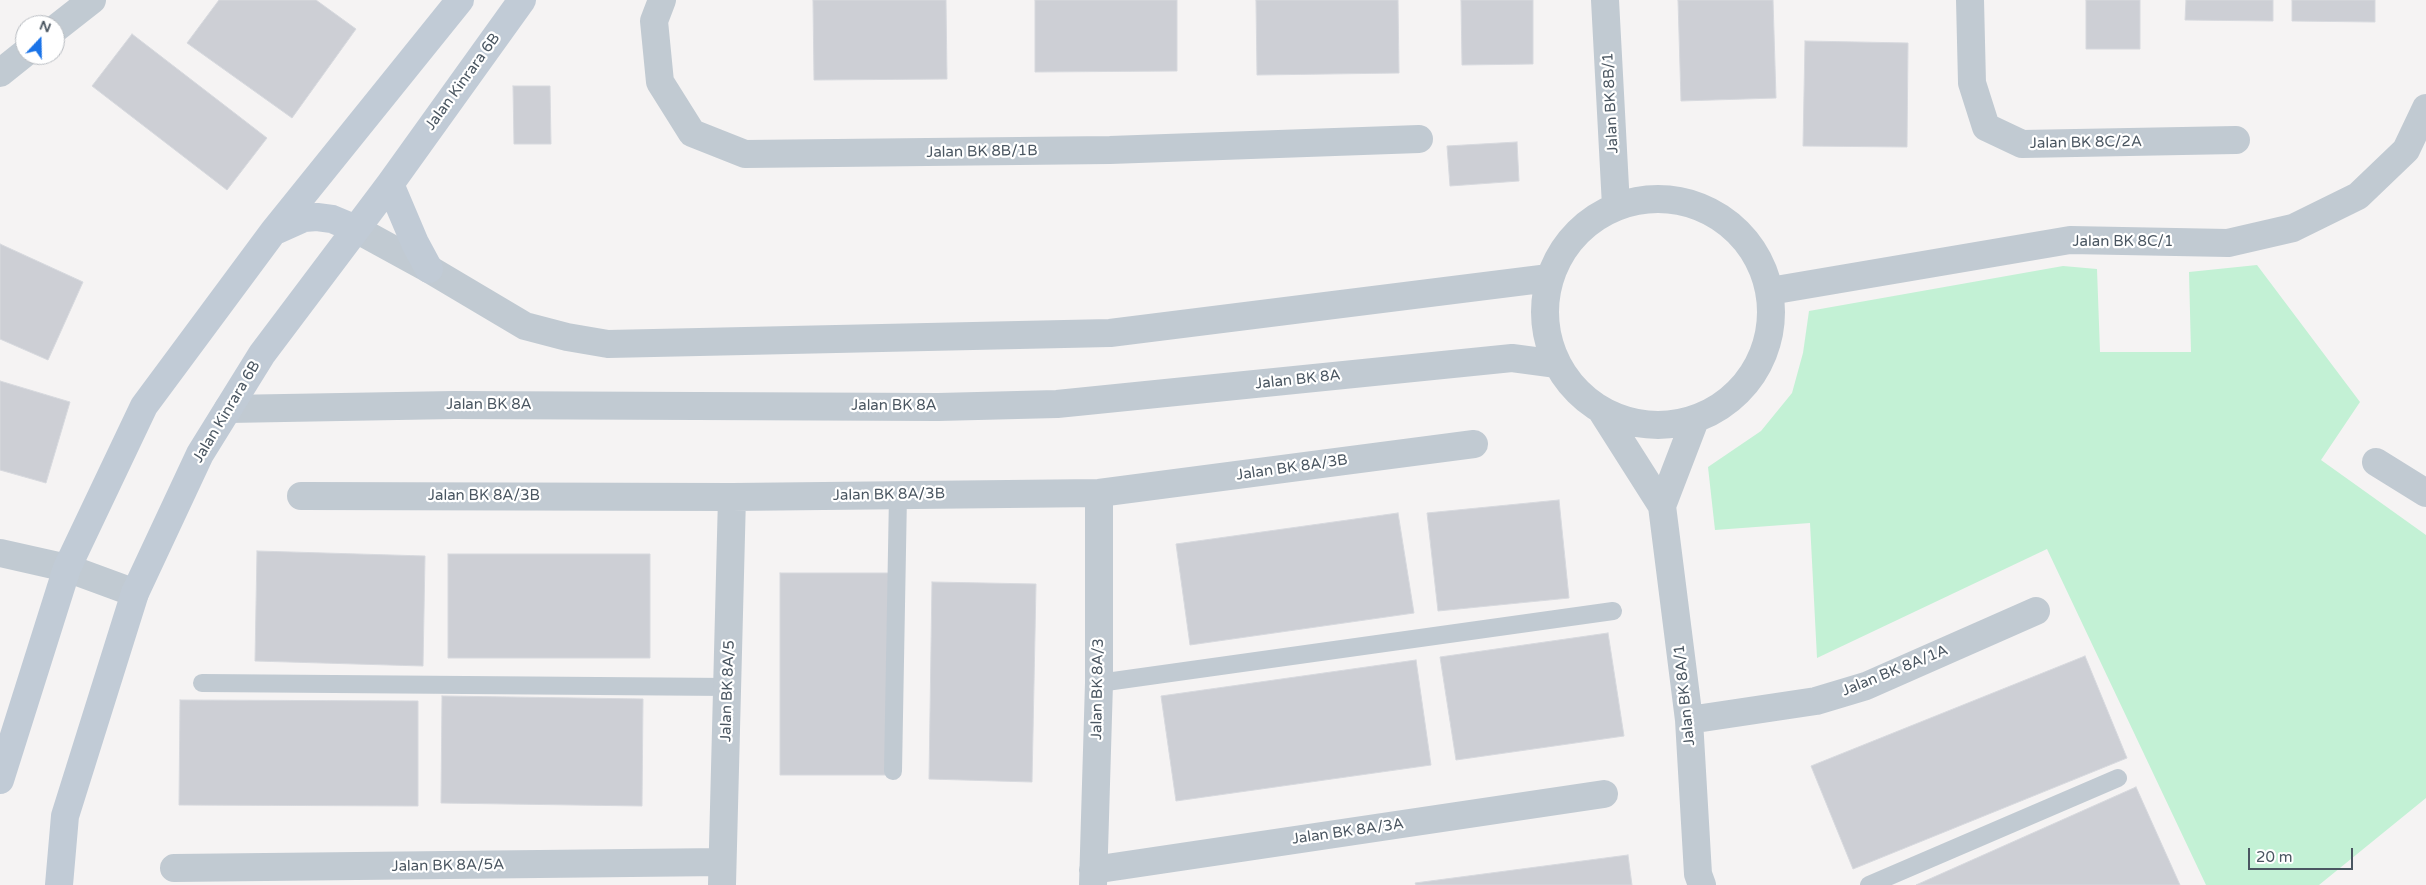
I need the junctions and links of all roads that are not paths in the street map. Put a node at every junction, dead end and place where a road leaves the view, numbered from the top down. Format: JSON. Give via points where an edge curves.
{"nodes":[{"id":1,"x":92,"y":0,"type":"edge"},
{"id":2,"x":460,"y":0,"type":"edge"},
{"id":3,"x":522,"y":0,"type":"edge"},
{"id":4,"x":662,"y":0,"type":"edge"},
{"id":5,"x":1605,"y":0,"type":"edge"},
{"id":6,"x":1970,"y":0,"type":"edge"},
{"id":7,"x":65,"y":21,"type":"edge"},
{"id":8,"x":15,"y":61,"type":"edge"},
{"id":9,"x":0,"y":73,"type":"edge"},
{"id":10,"x":2426,"y":108,"type":"edge"},
{"id":11,"x":1419,"y":139,"type":"dead end"},
{"id":12,"x":2236,"y":140,"type":"dead end"},
{"id":13,"x":390,"y":184,"type":"junction"},
{"id":14,"x":1616,"y":206,"type":"junction"},
{"id":15,"x":356,"y":229,"type":"junction"},
{"id":16,"x":273,"y":232,"type":"junction"},
{"id":17,"x":429,"y":269,"type":"junction"},
{"id":18,"x":1549,"y":278,"type":"junction"},
{"id":19,"x":1770,"y":291,"type":"junction"},
{"id":20,"x":1557,"y":364,"type":"junction"},
{"id":21,"x":228,"y":409,"type":"junction"},
{"id":22,"x":1601,"y":410,"type":"junction"},
{"id":23,"x":1695,"y":420,"type":"junction"},
{"id":24,"x":1474,"y":444,"type":"dead end"},
{"id":25,"x":2376,"y":462,"type":"dead end"},
{"id":26,"x":1099,"y":493,"type":"junction"},
{"id":27,"x":2426,"y":493,"type":"edge"},
{"id":28,"x":898,"y":495,"type":"junction"},
{"id":29,"x":301,"y":496,"type":"dead end"},
{"id":30,"x":732,"y":497,"type":"junction"},
{"id":31,"x":1662,"y":506,"type":"junction"},
{"id":32,"x":0,"y":553,"type":"edge"},
{"id":33,"x":67,"y":568,"type":"junction"},
{"id":34,"x":135,"y":593,"type":"junction"},
{"id":35,"x":1614,"y":611,"type":"dead end"},
{"id":36,"x":2036,"y":611,"type":"dead end"},
{"id":37,"x":202,"y":683,"type":"dead end"},
{"id":38,"x":1099,"y":683,"type":"junction"},
{"id":39,"x":729,"y":687,"type":"junction"},
{"id":40,"x":1689,"y":720,"type":"junction"},
{"id":41,"x":893,"y":771,"type":"dead end"},
{"id":42,"x":2118,"y":778,"type":"dead end"},
{"id":43,"x":0,"y":780,"type":"edge"},
{"id":44,"x":1604,"y":794,"type":"dead end"},
{"id":45,"x":174,"y":868,"type":"dead end"},
{"id":46,"x":722,"y":874,"type":"edge"},
{"id":47,"x":1093,"y":877,"type":"edge"},
{"id":48,"x":59,"y":885,"type":"edge"},
{"id":49,"x":1702,"y":885,"type":"edge"},
{"id":50,"x":1869,"y":885,"type":"edge"}],
"edges":[{"from":1,"to":7,"type":"street"},
{"from":2,"to":16,"type":"street"},
{"from":3,"to":13,"type":"street","name":"Jalan Kinrara 6B"},
{"from":4,"to":11,"type":"street","name":"Jalan BK 8B/1B","via":[[654,21],[660,82],[692,133],[745,154],[1110,150]]},
{"from":5,"to":14,"type":"street","name":"Jalan BK 8B/1"},
{"from":6,"to":12,"type":"street","name":"Jalan BK 8C/2A","via":[[1972,83],[1986,127],[2022,144]]},
{"from":8,"to":9,"type":"street"},
{"from":10,"to":19,"type":"street","name":"Jalan BK 8C/1","via":[[2406,150],[2358,196],[2293,228],[2228,243],[2070,240]]},
{"from":13,"to":15,"type":"street","name":"Jalan Kinrara 6B"},
{"from":13,"to":17,"type":"street"},
{"from":14,"to":18,"type":"street","via":[[1594,218],[1574,235],[1559,255]]},
{"from":14,"to":19,"type":"street","via":[[1666,199],[1713,213],[1750,246]]},
{"from":15,"to":16,"type":"street","via":[[317,217],[304,218]]},
{"from":15,"to":17,"type":"street"},
{"from":15,"to":21,"type":"street","name":"Jalan Kinrara 6B","via":[[262,354]]},
{"from":16,"to":33,"type":"street","via":[[144,406]]},
{"from":17,"to":18,"type":"street","via":[[525,326],[608,344],[1110,333]]},
{"from":18,"to":20,"type":"street","via":[[1544,308],[1547,337]]},
{"from":19,"to":23,"type":"street","via":[[1772,323],[1764,354],[1748,383],[1724,405]]},
{"from":20,"to":21,"type":"street","name":"Jalan BK 8A","via":[[1512,358],[1057,404],[463,405]]},
{"from":20,"to":22,"type":"street","via":[[1576,390]]},
{"from":21,"to":34,"type":"street","name":"Jalan Kinrara 6B","via":[[200,454]]},
{"from":22,"to":23,"type":"street","via":[[1631,422],[1663,426]]},
{"from":22,"to":31,"type":"street","name":"Jalan BK 8A/1"},
{"from":23,"to":31,"type":"street","name":"Jalan BK 8A/1"},
{"from":24,"to":26,"type":"street","name":"Jalan BK 8A/3B"},
{"from":25,"to":27,"type":"street"},
{"from":26,"to":28,"type":"street","name":"Jalan BK 8A/3B"},
{"from":26,"to":38,"type":"street","name":"Jalan BK 8A/3"},
{"from":28,"to":30,"type":"street","name":"Jalan BK 8A/3B"},
{"from":28,"to":41,"type":"lane"},
{"from":29,"to":30,"type":"street","name":"Jalan BK 8A/3B"},
{"from":30,"to":39,"type":"street","name":"Jalan BK 8A/5"},
{"from":31,"to":40,"type":"street","name":"Jalan BK 8A/1"},
{"from":32,"to":33,"type":"street"},
{"from":33,"to":34,"type":"street"},
{"from":33,"to":43,"type":"street"},
{"from":34,"to":48,"type":"street","name":"Jalan Kinrara 6B","via":[[66,816]]},
{"from":35,"to":38,"type":"lane"},
{"from":36,"to":40,"type":"street","name":"Jalan BK 8A/1A","via":[[1866,686],[1816,700]]},
{"from":37,"to":39,"type":"lane"},
{"from":38,"to":47,"type":"street","name":"Jalan BK 8A/3"},
{"from":39,"to":46,"type":"street","name":"Jalan BK 8A/5"},
{"from":40,"to":49,"type":"street","name":"Jalan BK 8A/1","via":[[1698,874]]},
{"from":42,"to":50,"type":"lane"},
{"from":44,"to":47,"type":"street","name":"Jalan BK 8A/3A"},
{"from":45,"to":46,"type":"street","name":"Jalan BK 8A/5A"}]}
